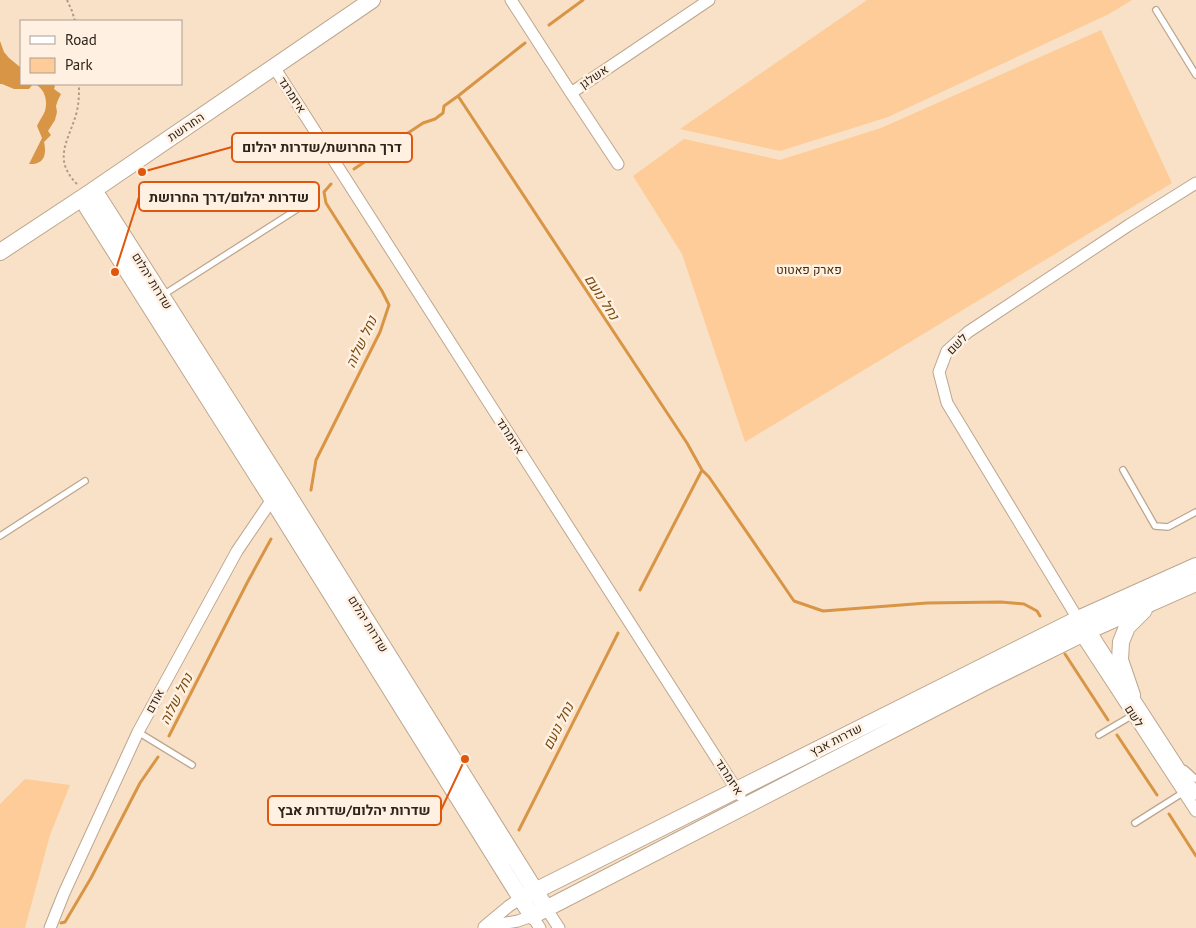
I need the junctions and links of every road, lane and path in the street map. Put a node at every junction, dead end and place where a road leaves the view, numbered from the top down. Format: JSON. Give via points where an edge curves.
{"nodes":[{"id":1,"x":67,"y":0,"type":"edge"},
{"id":2,"x":372,"y":0,"type":"edge"},
{"id":3,"x":511,"y":0,"type":"edge"},
{"id":4,"x":710,"y":0,"type":"edge"},
{"id":5,"x":1156,"y":10,"type":"dead end"},
{"id":6,"x":75,"y":20,"type":"edge"},
{"id":7,"x":274,"y":67,"type":"junction"},
{"id":8,"x":1196,"y":75,"type":"edge"},
{"id":9,"x":79,"y":85,"type":"edge"},
{"id":10,"x":571,"y":93,"type":"junction"},
{"id":11,"x":618,"y":164,"type":"dead end"},
{"id":12,"x":1196,"y":183,"type":"edge"},
{"id":13,"x":88,"y":194,"type":"junction"},
{"id":14,"x":299,"y":208,"type":"dead end"},
{"id":15,"x":0,"y":252,"type":"edge"},
{"id":16,"x":161,"y":296,"type":"junction"},
{"id":17,"x":1123,"y":470,"type":"dead end"},
{"id":18,"x":85,"y":481,"type":"dead end"},
{"id":19,"x":282,"y":485,"type":"junction"},
{"id":20,"x":272,"y":499,"type":"junction"},
{"id":21,"x":1196,"y":512,"type":"edge"},
{"id":22,"x":0,"y":536,"type":"edge"},
{"id":23,"x":1196,"y":566,"type":"edge"},
{"id":24,"x":1196,"y":582,"type":"edge"},
{"id":25,"x":1160,"y":598,"type":"junction"},
{"id":26,"x":1083,"y":628,"type":"junction"},
{"id":27,"x":1132,"y":695,"type":"junction"},
{"id":28,"x":1133,"y":715,"type":"junction"},
{"id":29,"x":138,"y":732,"type":"junction"},
{"id":30,"x":1099,"y":735,"type":"dead end"},
{"id":31,"x":1170,"y":754,"type":"junction"},
{"id":32,"x":192,"y":765,"type":"dead end"},
{"id":33,"x":1196,"y":779,"type":"edge"},
{"id":34,"x":737,"y":790,"type":"junction"},
{"id":35,"x":1184,"y":792,"type":"junction"},
{"id":36,"x":1196,"y":794,"type":"edge"},
{"id":37,"x":746,"y":805,"type":"junction"},
{"id":38,"x":1196,"y":811,"type":"edge"},
{"id":39,"x":1135,"y":823,"type":"dead end"},
{"id":40,"x":536,"y":890,"type":"junction"},
{"id":41,"x":521,"y":898,"type":"junction"},
{"id":42,"x":539,"y":918,"type":"edge"},
{"id":43,"x":483,"y":927,"type":"edge"},
{"id":44,"x":50,"y":928,"type":"edge"},
{"id":45,"x":559,"y":928,"type":"edge"}],
"edges":[{"from":1,"to":6,"type":"path"},
{"from":2,"to":7,"type":"street","name":"החרושת"},
{"from":3,"to":10,"type":"street","name":"אשלגן"},
{"from":4,"to":10,"type":"street","name":"אשלגן"},
{"from":5,"to":8,"type":"lane"},
{"from":7,"to":13,"type":"street","name":"החרושת"},
{"from":7,"to":34,"type":"street","name":"איזמרגד"},
{"from":9,"to":13,"type":"path","via":[[77,111],[63,157],[75,183]]},
{"from":10,"to":11,"type":"street"},
{"from":12,"to":26,"type":"street","name":"לשם","via":[[968,332],[947,351],[939,372],[947,403]]},
{"from":13,"to":15,"type":"street","name":"החרושת"},
{"from":13,"to":16,"type":"street","name":"שדרות יהלום","via":[[99,198]]},
{"from":13,"to":20,"type":"street","name":"שדרות יהלום","via":[[87,207]]},
{"from":14,"to":16,"type":"lane"},
{"from":16,"to":19,"type":"street","name":"שדרות יהלום"},
{"from":17,"to":21,"type":"lane","via":[[1155,526],[1168,527]]},
{"from":18,"to":22,"type":"lane"},
{"from":19,"to":20,"type":"street","name":"אודם"},
{"from":19,"to":40,"type":"street","name":"שדרות יהלום"},
{"from":20,"to":29,"type":"street","name":"אודם","via":[[237,551]]},
{"from":20,"to":41,"type":"street","name":"שדרות יהלום"},
{"from":23,"to":26,"type":"street","name":"שדרות אבץ"},
{"from":24,"to":25,"type":"street","name":"שדרות אבץ"},
{"from":25,"to":26,"type":"street","name":"שדרות אבץ"},
{"from":25,"to":27,"type":"street","via":[[1127,627],[1121,642],[1120,660]]},
{"from":26,"to":27,"type":"street","name":"לשם"},
{"from":26,"to":28,"type":"street","name":"לשם"},
{"from":26,"to":34,"type":"street","name":"שדרות אבץ"},
{"from":26,"to":37,"type":"street","name":"שדרות אבץ"},
{"from":27,"to":31,"type":"street","name":"לשם"},
{"from":28,"to":30,"type":"lane"},
{"from":28,"to":35,"type":"street","name":"לשם"},
{"from":29,"to":32,"type":"lane"},
{"from":29,"to":44,"type":"street","name":"אודם"},
{"from":31,"to":33,"type":"lane"},
{"from":31,"to":36,"type":"street","name":"לשם"},
{"from":34,"to":37,"type":"street","name":"איזמרגד"},
{"from":34,"to":40,"type":"street","name":"שדרות אבץ"},
{"from":35,"to":38,"type":"street","name":"לשם"},
{"from":35,"to":39,"type":"lane"},
{"from":37,"to":42,"type":"street","name":"שדרות אבץ"},
{"from":40,"to":41,"type":"street","name":"שדרות אבץ"},
{"from":40,"to":42,"type":"street","name":"שדרות יהלום"},
{"from":41,"to":42,"type":"street","name":"שדרות יהלום"},
{"from":41,"to":43,"type":"street","name":"שדרות אבץ"},
{"from":42,"to":43,"type":"street","name":"שדרות אבץ"},
{"from":42,"to":45,"type":"street","name":"שדרות יהלום"}]}
